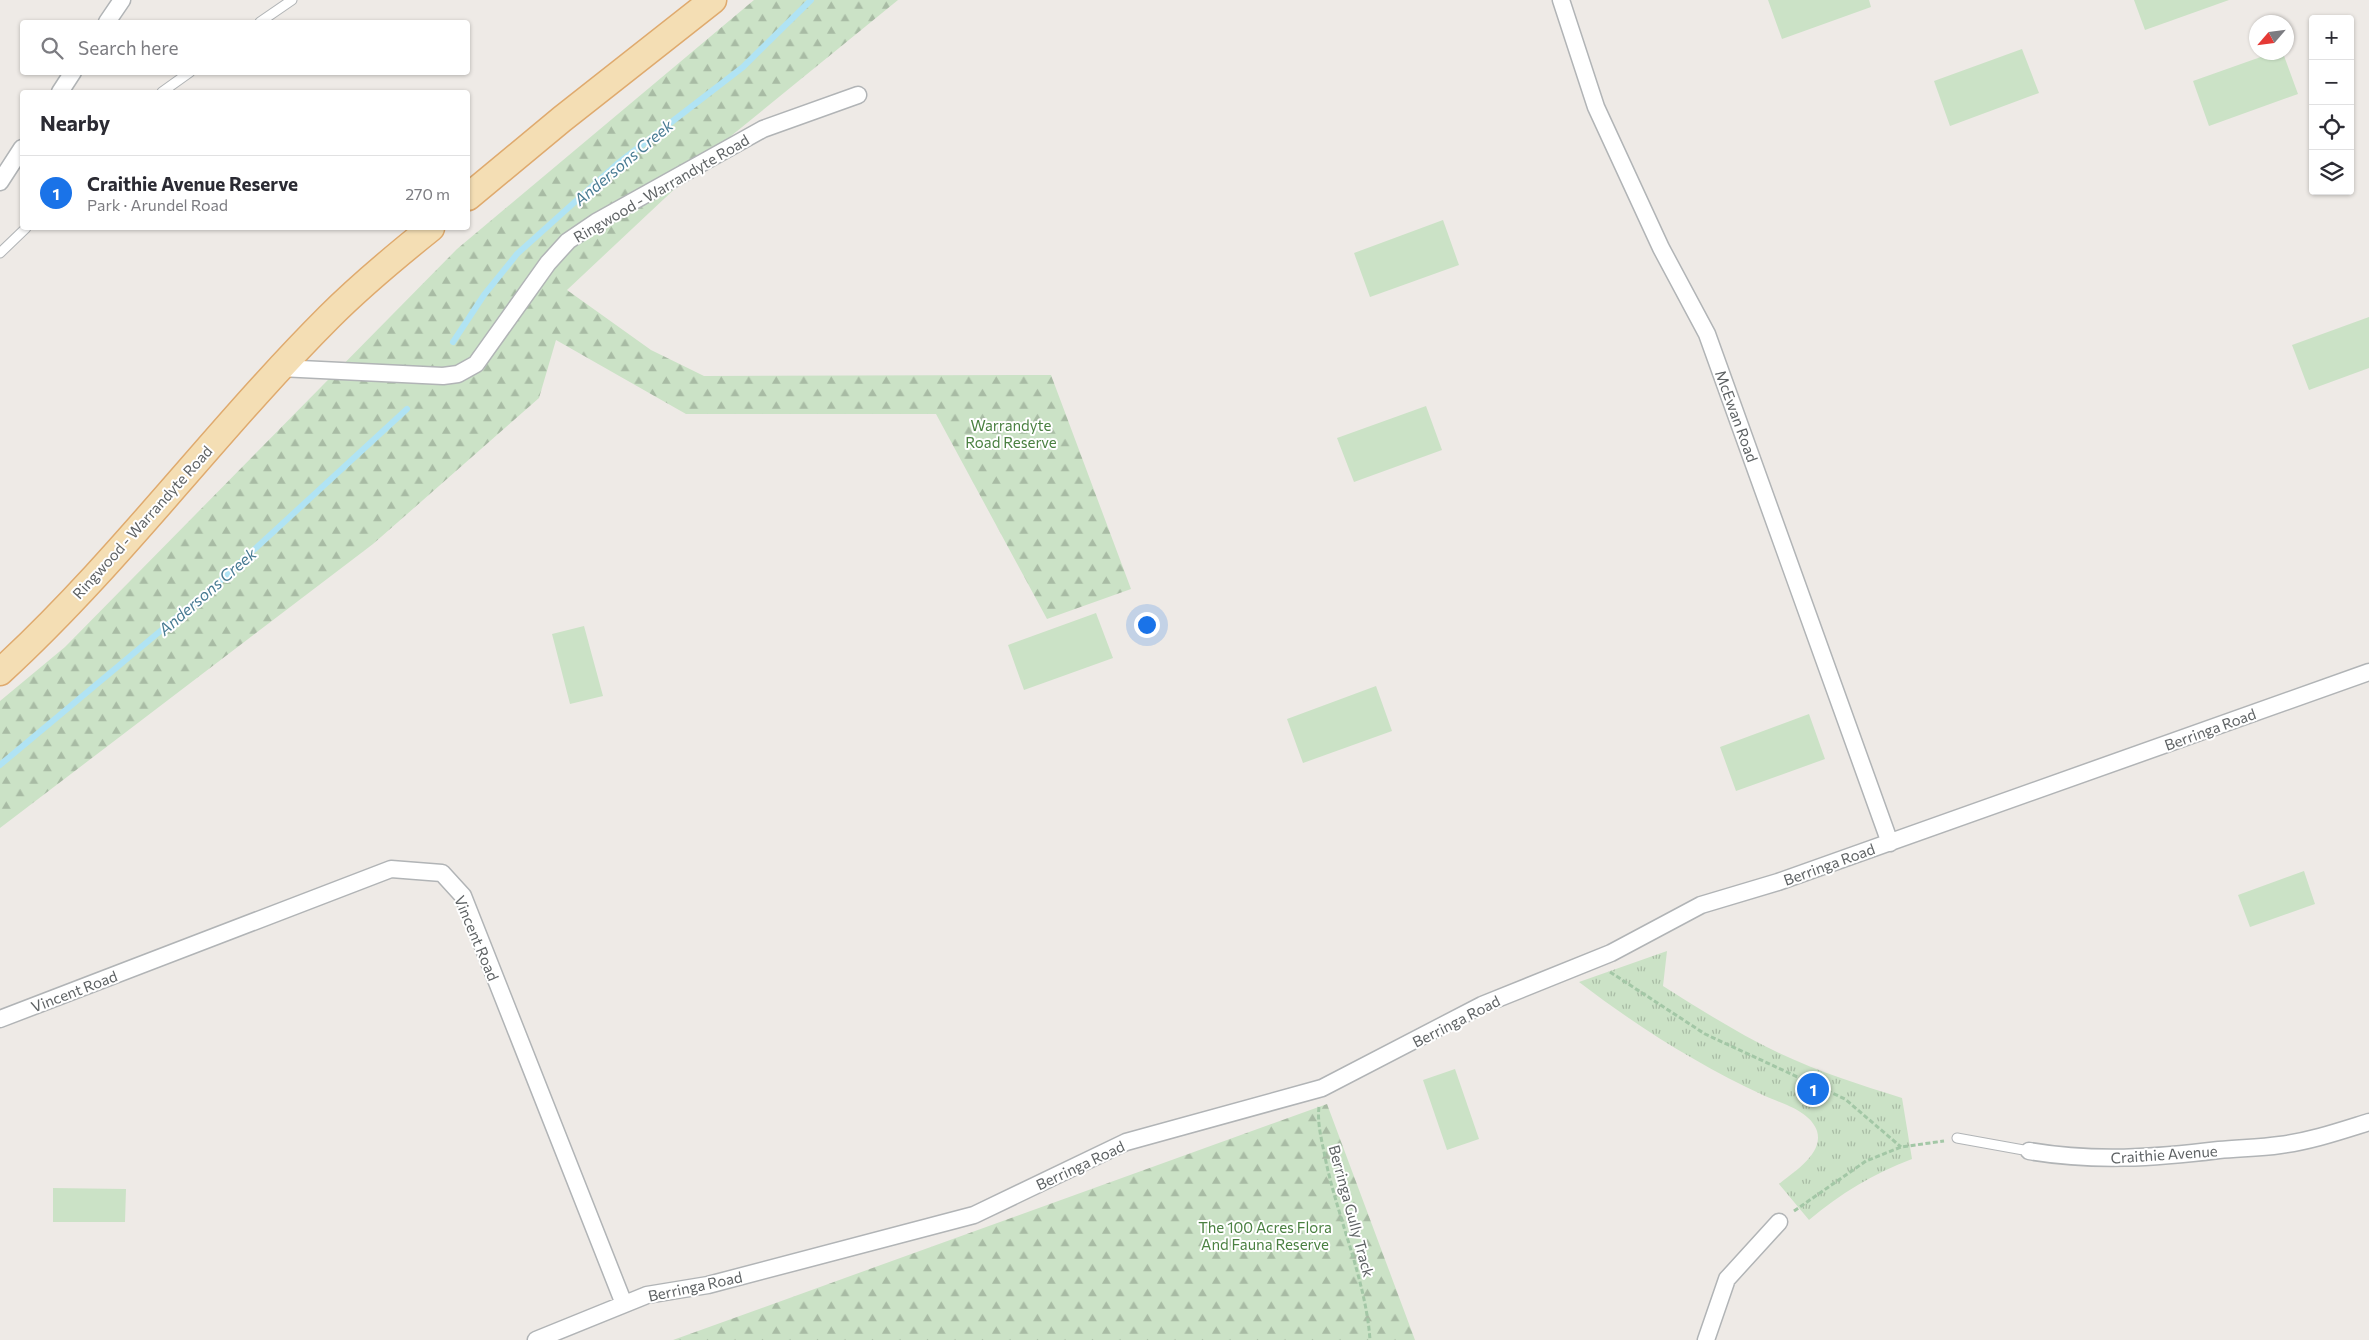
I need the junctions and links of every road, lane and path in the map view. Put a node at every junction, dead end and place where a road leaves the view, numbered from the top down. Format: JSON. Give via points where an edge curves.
{"nodes":[{"id":1,"x":122,"y":0,"type":"edge"},
{"id":2,"x":292,"y":0,"type":"edge"},
{"id":3,"x":713,"y":0,"type":"edge"},
{"id":4,"x":1561,"y":0,"type":"edge"},
{"id":5,"x":107,"y":20,"type":"edge"},
{"id":6,"x":263,"y":20,"type":"edge"},
{"id":7,"x":71,"y":75,"type":"edge"},
{"id":8,"x":186,"y":75,"type":"edge"},
{"id":9,"x":61,"y":90,"type":"edge"},
{"id":10,"x":165,"y":90,"type":"edge"},
{"id":11,"x":858,"y":94,"type":"dead end"},
{"id":12,"x":20,"y":151,"type":"edge"},
{"id":13,"x":0,"y":182,"type":"edge"},
{"id":14,"x":470,"y":195,"type":"edge"},
{"id":15,"x":24,"y":230,"type":"edge"},
{"id":16,"x":429,"y":230,"type":"edge"},
{"id":17,"x":0,"y":253,"type":"edge"},
{"id":18,"x":280,"y":368,"type":"junction"},
{"id":19,"x":0,"y":672,"type":"edge"},
{"id":20,"x":2369,"y":672,"type":"edge"},
{"id":21,"x":1890,"y":842,"type":"junction"},
{"id":22,"x":1592,"y":961,"type":"junction"},
{"id":23,"x":0,"y":1019,"type":"edge"},
{"id":24,"x":1322,"y":1088,"type":"junction"},
{"id":25,"x":2369,"y":1122,"type":"edge"},
{"id":26,"x":1957,"y":1138,"type":"joint"},
{"id":27,"x":1901,"y":1148,"type":"junction"},
{"id":28,"x":2029,"y":1151,"type":"joint"},
{"id":29,"x":1779,"y":1222,"type":"joint"},
{"id":30,"x":624,"y":1304,"type":"junction"},
{"id":31,"x":536,"y":1340,"type":"edge"},
{"id":32,"x":1370,"y":1340,"type":"edge"},
{"id":33,"x":1706,"y":1340,"type":"edge"}],
"edges":[{"from":1,"to":5,"type":"street"},
{"from":2,"to":6,"type":"lane"},
{"from":3,"to":14,"type":"main road"},
{"from":4,"to":21,"type":"street","name":"McEwan Road","via":[[1596,107],[1660,248],[1707,334]]},
{"from":7,"to":9,"type":"street"},
{"from":8,"to":10,"type":"lane"},
{"from":11,"to":18,"type":"street","name":"Ringwood - Warrandyte Road","via":[[763,129],[596,222],[568,241],[548,263],[476,364],[458,374],[443,376]]},
{"from":12,"to":13,"type":"street"},
{"from":15,"to":17,"type":"lane"},
{"from":16,"to":18,"type":"main road","name":"Ringwood - Warrandyte Road","via":[[330,316]]},
{"from":18,"to":19,"type":"main road","name":"Ringwood - Warrandyte Road","via":[[47,628]]},
{"from":20,"to":21,"type":"street","name":"Berringa Road"},
{"from":21,"to":22,"type":"street","name":"Berringa Road","via":[[1778,882],[1701,905]]},
{"from":22,"to":24,"type":"street","name":"Berringa Road","via":[[1482,1005]]},
{"from":22,"to":27,"type":"path","via":[[1705,1034],[1845,1100]]},
{"from":23,"to":30,"type":"street","name":"Vincent Road","via":[[391,869],[442,873],[462,896]]},
{"from":24,"to":30,"type":"street","name":"Berringa Road","via":[[1126,1142],[974,1215],[708,1285],[647,1294]]},
{"from":24,"to":32,"type":"path","name":"Berringa Gully Track","via":[[1318,1117],[1328,1169],[1368,1313]]},
{"from":25,"to":28,"type":"street","name":"Craithie Avenue","via":[[2330,1135],[2280,1145],[2151,1158],[2064,1157]]},
{"from":26,"to":27,"type":"path"},
{"from":26,"to":28,"type":"lane","name":"Craithie Avenue"},
{"from":27,"to":29,"type":"path","via":[[1866,1161]]},
{"from":29,"to":33,"type":"street","via":[[1727,1279]]},
{"from":30,"to":31,"type":"street","name":"Berringa Road"}]}
